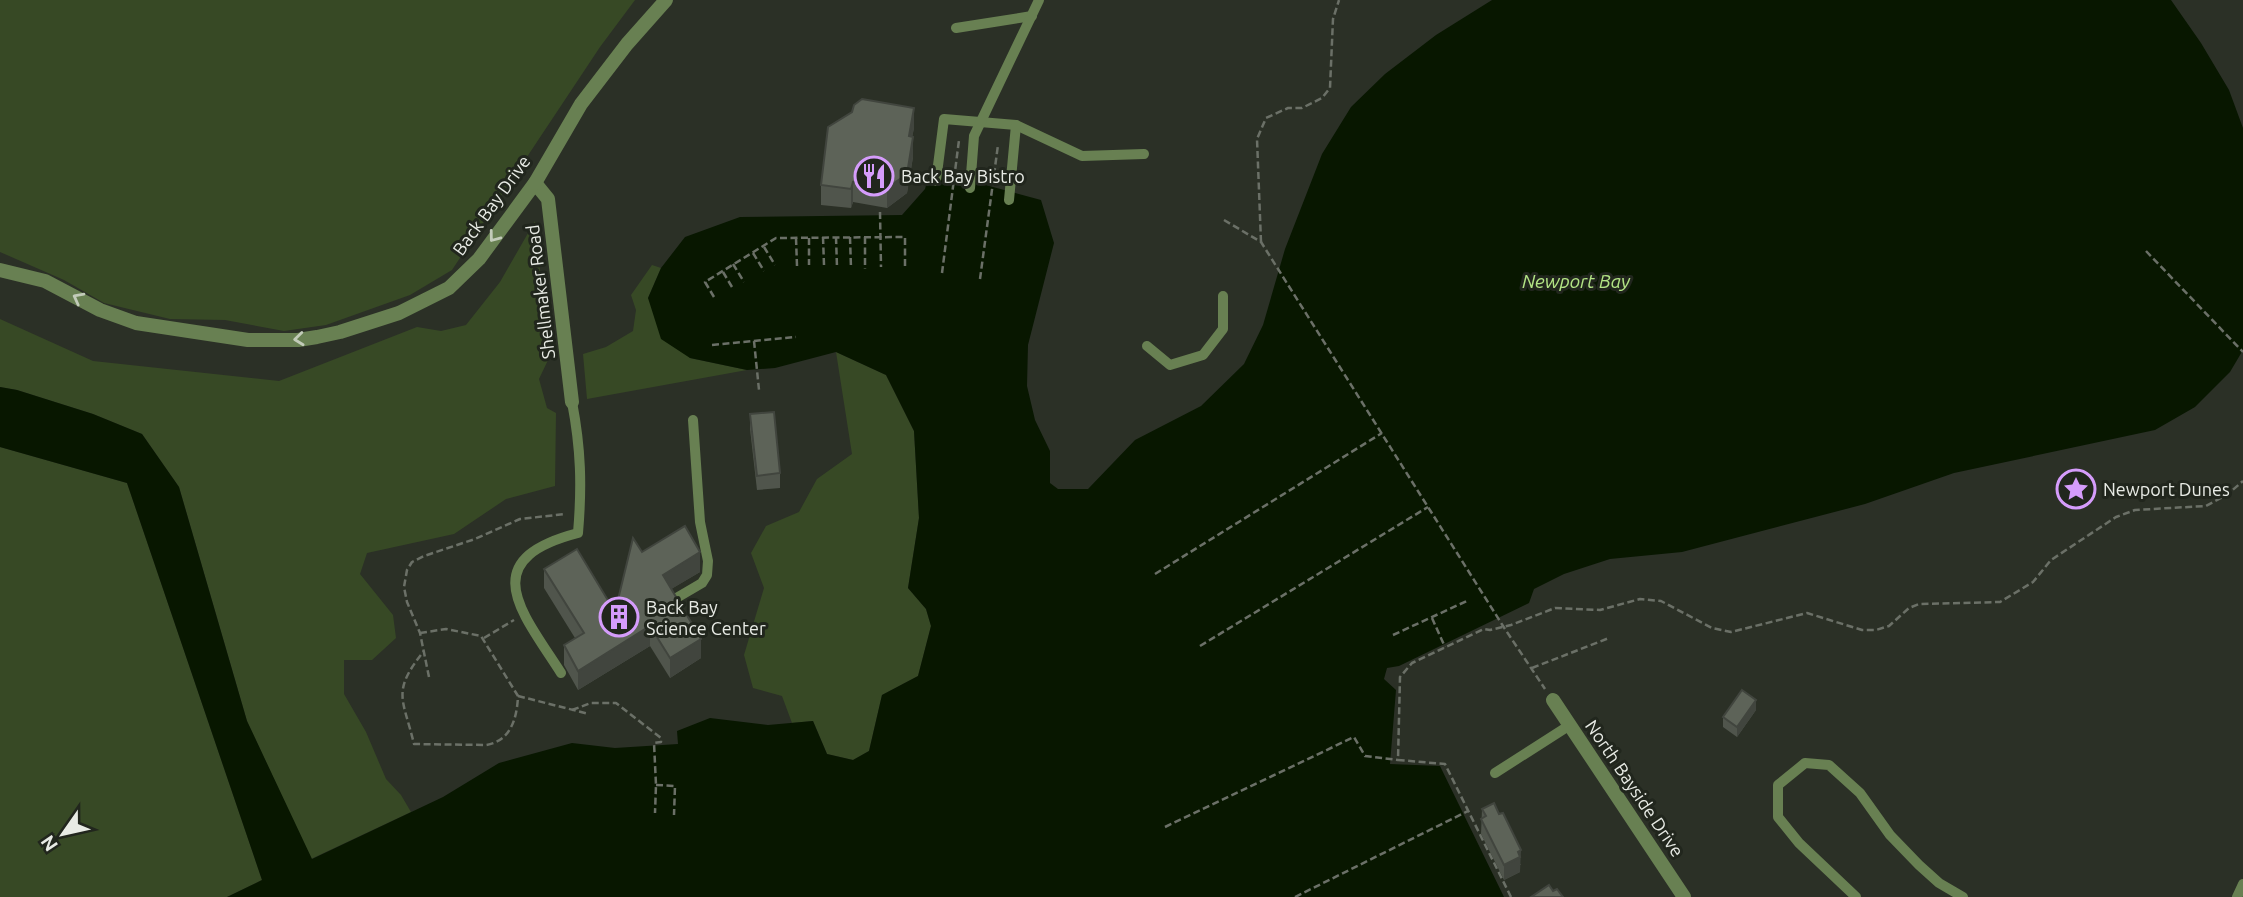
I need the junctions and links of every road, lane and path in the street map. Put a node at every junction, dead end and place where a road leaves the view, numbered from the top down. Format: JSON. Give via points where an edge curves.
{"nodes":[{"id":1,"x":666,"y":0,"type":"edge"},
{"id":2,"x":1040,"y":0,"type":"edge"},
{"id":3,"x":1339,"y":0,"type":"edge"},
{"id":4,"x":1032,"y":16,"type":"junction"},
{"id":5,"x":956,"y":28,"type":"dead end"},
{"id":6,"x":980,"y":122,"type":"junction"},
{"id":7,"x":1016,"y":125,"type":"junction"},
{"id":8,"x":959,"y":140,"type":"dead end"},
{"id":9,"x":998,"y":145,"type":"dead end"},
{"id":10,"x":1144,"y":154,"type":"dead end"},
{"id":11,"x":936,"y":181,"type":"dead end"},
{"id":12,"x":535,"y":183,"type":"junction"},
{"id":13,"x":970,"y":188,"type":"dead end"},
{"id":14,"x":1009,"y":200,"type":"dead end"},
{"id":15,"x":880,"y":212,"type":"dead end"},
{"id":16,"x":1224,"y":220,"type":"dead end"},
{"id":17,"x":823,"y":237,"type":"junction"},
{"id":18,"x":836,"y":237,"type":"junction"},
{"id":19,"x":850,"y":237,"type":"junction"},
{"id":20,"x":865,"y":237,"type":"junction"},
{"id":21,"x":880,"y":237,"type":"junction"},
{"id":22,"x":796,"y":238,"type":"junction"},
{"id":23,"x":809,"y":238,"type":"junction"},
{"id":24,"x":1261,"y":242,"type":"junction"},
{"id":25,"x":763,"y":246,"type":"junction"},
{"id":26,"x":2146,"y":251,"type":"dead end"},
{"id":27,"x":752,"y":252,"type":"junction"},
{"id":28,"x":733,"y":264,"type":"junction"},
{"id":29,"x":775,"y":265,"type":"dead end"},
{"id":30,"x":809,"y":265,"type":"dead end"},
{"id":31,"x":824,"y":265,"type":"dead end"},
{"id":32,"x":797,"y":266,"type":"dead end"},
{"id":33,"x":837,"y":267,"type":"dead end"},
{"id":34,"x":881,"y":267,"type":"dead end"},
{"id":35,"x":851,"y":268,"type":"dead end"},
{"id":36,"x":865,"y":269,"type":"dead end"},
{"id":37,"x":905,"y":269,"type":"dead end"},
{"id":38,"x":0,"y":270,"type":"edge"},
{"id":39,"x":722,"y":271,"type":"junction"},
{"id":40,"x":764,"y":271,"type":"dead end"},
{"id":41,"x":942,"y":273,"type":"dead end"},
{"id":42,"x":980,"y":279,"type":"dead end"},
{"id":43,"x":744,"y":282,"type":"dead end"},
{"id":44,"x":732,"y":287,"type":"dead end"},
{"id":45,"x":1223,"y":296,"type":"dead end"},
{"id":46,"x":714,"y":297,"type":"dead end"},
{"id":47,"x":796,"y":337,"type":"dead end"},
{"id":48,"x":754,"y":341,"type":"junction"},
{"id":49,"x":712,"y":345,"type":"dead end"},
{"id":50,"x":1147,"y":346,"type":"dead end"},
{"id":51,"x":2243,"y":352,"type":"edge"},
{"id":52,"x":759,"y":390,"type":"dead end"},
{"id":53,"x":572,"y":402,"type":"joint"},
{"id":54,"x":693,"y":420,"type":"dead end"},
{"id":55,"x":1382,"y":433,"type":"junction"},
{"id":56,"x":2243,"y":481,"type":"edge"},
{"id":57,"x":1428,"y":507,"type":"junction"},
{"id":58,"x":580,"y":513,"type":"junction"},
{"id":59,"x":1155,"y":574,"type":"dead end"},
{"id":60,"x":673,"y":600,"type":"edge"},
{"id":61,"x":1469,"y":600,"type":"dead end"},
{"id":62,"x":523,"y":614,"type":"junction"},
{"id":63,"x":1432,"y":617,"type":"junction"},
{"id":64,"x":1503,"y":626,"type":"junction"},
{"id":65,"x":420,"y":632,"type":"junction"},
{"id":66,"x":1393,"y":635,"type":"dead end"},
{"id":67,"x":483,"y":638,"type":"junction"},
{"id":68,"x":1609,"y":638,"type":"dead end"},
{"id":69,"x":1200,"y":646,"type":"dead end"},
{"id":70,"x":1445,"y":647,"type":"junction"},
{"id":71,"x":424,"y":651,"type":"junction"},
{"id":72,"x":1532,"y":668,"type":"junction"},
{"id":73,"x":562,"y":673,"type":"dead end"},
{"id":74,"x":429,"y":677,"type":"dead end"},
{"id":75,"x":519,"y":696,"type":"junction"},
{"id":76,"x":1553,"y":700,"type":"joint"},
{"id":77,"x":572,"y":710,"type":"junction"},
{"id":78,"x":589,"y":714,"type":"dead end"},
{"id":79,"x":1570,"y":725,"type":"junction"},
{"id":80,"x":1398,"y":760,"type":"junction"},
{"id":81,"x":1495,"y":773,"type":"dead end"},
{"id":82,"x":656,"y":785,"type":"junction"},
{"id":83,"x":1468,"y":811,"type":"junction"},
{"id":84,"x":655,"y":813,"type":"dead end"},
{"id":85,"x":674,"y":815,"type":"dead end"},
{"id":86,"x":1165,"y":827,"type":"dead end"},
{"id":87,"x":2243,"y":884,"type":"edge"},
{"id":88,"x":1294,"y":897,"type":"edge"},
{"id":89,"x":1511,"y":897,"type":"edge"},
{"id":90,"x":1684,"y":897,"type":"edge"},
{"id":91,"x":1856,"y":897,"type":"edge"},
{"id":92,"x":1963,"y":897,"type":"edge"},
{"id":93,"x":2236,"y":897,"type":"edge"}],
"edges":[{"from":1,"to":12,"type":"street","name":"Back Bay Drive","via":[[581,104]]},
{"from":2,"to":4,"type":"lane"},
{"from":3,"to":24,"type":"path","via":[[1333,19],[1330,88],[1302,108],[1288,108],[1266,118],[1257,139]]},
{"from":4,"to":5,"type":"lane"},
{"from":4,"to":6,"type":"lane"},
{"from":6,"to":7,"type":"lane"},
{"from":6,"to":11,"type":"lane","via":[[944,119]]},
{"from":6,"to":13,"type":"lane","via":[[974,136]]},
{"from":7,"to":10,"type":"lane","via":[[1082,156]]},
{"from":7,"to":14,"type":"lane"},
{"from":8,"to":41,"type":"path"},
{"from":9,"to":42,"type":"path"},
{"from":12,"to":38,"type":"street","name":"Back Bay Drive","one_way":true,"via":[[478,259],[449,288],[399,313],[317,337],[248,340],[136,323],[45,281]]},
{"from":12,"to":53,"type":"street","name":"Shellmaker Road","via":[[548,199]]},
{"from":15,"to":21,"type":"path"},
{"from":16,"to":24,"type":"path"},
{"from":17,"to":18,"type":"path"},
{"from":17,"to":23,"type":"path"},
{"from":17,"to":31,"type":"path"},
{"from":18,"to":19,"type":"path"},
{"from":18,"to":33,"type":"path"},
{"from":19,"to":20,"type":"path"},
{"from":19,"to":35,"type":"path"},
{"from":20,"to":21,"type":"path"},
{"from":20,"to":36,"type":"path"},
{"from":21,"to":34,"type":"path"},
{"from":21,"to":37,"type":"path","via":[[905,237]]},
{"from":22,"to":23,"type":"path"},
{"from":22,"to":25,"type":"path","via":[[776,238]]},
{"from":22,"to":32,"type":"path"},
{"from":23,"to":30,"type":"path"},
{"from":24,"to":55,"type":"path"},
{"from":25,"to":27,"type":"path"},
{"from":25,"to":29,"type":"path"},
{"from":26,"to":51,"type":"path"},
{"from":27,"to":28,"type":"path"},
{"from":27,"to":40,"type":"path"},
{"from":28,"to":39,"type":"path"},
{"from":28,"to":43,"type":"path"},
{"from":39,"to":44,"type":"path"},
{"from":39,"to":46,"type":"path","via":[[705,282]]},
{"from":45,"to":50,"type":"lane","via":[[1223,329],[1203,355],[1170,365]]},
{"from":47,"to":48,"type":"path"},
{"from":48,"to":49,"type":"path"},
{"from":48,"to":52,"type":"path"},
{"from":53,"to":58,"type":"lane","via":[[582,485]]},
{"from":54,"to":60,"type":"lane","via":[[707,575]]},
{"from":55,"to":57,"type":"path"},
{"from":55,"to":59,"type":"path"},
{"from":56,"to":64,"type":"path","via":[[2206,506],[2136,510],[2116,517],[2000,602],[1919,604],[1876,630],[1807,613],[1731,632],[1712,628],[1661,601],[1640,599],[1600,610],[1555,608]]},
{"from":57,"to":64,"type":"path"},
{"from":57,"to":69,"type":"path"},
{"from":58,"to":62,"type":"lane","via":[[578,533],[527,555],[514,587]]},
{"from":58,"to":65,"type":"path","via":[[520,519],[412,562],[404,587]]},
{"from":61,"to":63,"type":"path"},
{"from":62,"to":67,"type":"path"},
{"from":62,"to":73,"type":"lane"},
{"from":63,"to":66,"type":"path"},
{"from":63,"to":70,"type":"path"},
{"from":64,"to":70,"type":"path","via":[[1484,629]]},
{"from":64,"to":72,"type":"path"},
{"from":65,"to":67,"type":"path","via":[[446,629]]},
{"from":65,"to":71,"type":"path"},
{"from":67,"to":75,"type":"path"},
{"from":68,"to":72,"type":"path"},
{"from":70,"to":80,"type":"path","via":[[1412,663],[1400,677]]},
{"from":71,"to":74,"type":"path"},
{"from":71,"to":75,"type":"path","via":[[401,691],[414,744],[494,744],[513,725]]},
{"from":72,"to":76,"type":"path"},
{"from":75,"to":77,"type":"path"},
{"from":76,"to":79,"type":"street","name":"North Bayside Drive"},
{"from":77,"to":78,"type":"path"},
{"from":77,"to":82,"type":"path","via":[[591,703],[616,703],[661,738],[662,742],[654,743]]},
{"from":79,"to":81,"type":"lane"},
{"from":79,"to":90,"type":"street","name":"North Bayside Drive"},
{"from":80,"to":83,"type":"path","via":[[1444,764]]},
{"from":80,"to":86,"type":"path","via":[[1365,756],[1354,737]]},
{"from":82,"to":84,"type":"path"},
{"from":82,"to":85,"type":"path","via":[[675,786]]},
{"from":83,"to":88,"type":"path"},
{"from":83,"to":89,"type":"path"},
{"from":87,"to":93,"type":"lane"},
{"from":91,"to":92,"type":"lane","via":[[1778,817],[1779,785],[1805,763],[1829,765],[1860,793],[1919,866]]}]}
